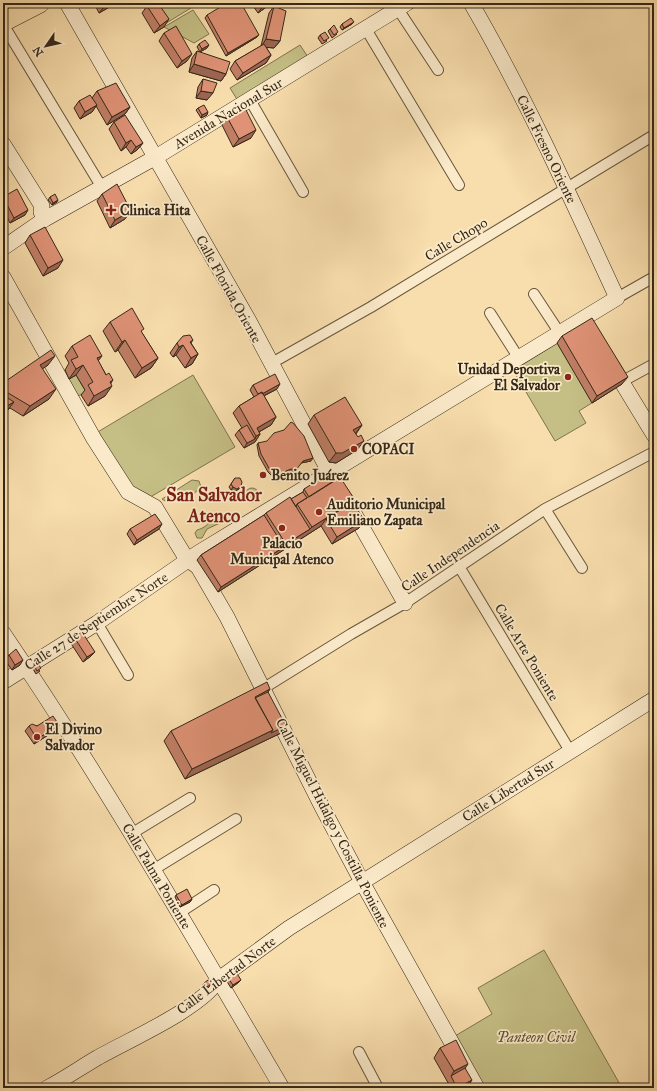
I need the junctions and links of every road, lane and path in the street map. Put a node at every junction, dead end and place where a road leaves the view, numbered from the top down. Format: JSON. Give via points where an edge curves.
{"nodes":[{"id":1,"x":40,"y":3,"type":"edge"},
{"id":2,"x":67,"y":3,"type":"edge"},
{"id":3,"x":470,"y":3,"type":"edge"},
{"id":4,"x":400,"y":5,"type":"edge"},
{"id":5,"x":3,"y":23,"type":"edge"},
{"id":6,"x":366,"y":29,"type":"junction"},
{"id":7,"x":438,"y":70,"type":"dead end"},
{"id":8,"x":250,"y":100,"type":"junction"},
{"id":9,"x":654,"y":135,"type":"edge"},
{"id":10,"x":3,"y":144,"type":"edge"},
{"id":11,"x":156,"y":157,"type":"junction"},
{"id":12,"x":3,"y":158,"type":"edge"},
{"id":13,"x":459,"y":185,"type":"dead end"},
{"id":14,"x":101,"y":186,"type":"junction"},
{"id":15,"x":567,"y":188,"type":"junction"},
{"id":16,"x":303,"y":192,"type":"dead end"},
{"id":17,"x":43,"y":215,"type":"junction"},
{"id":18,"x":3,"y":248,"type":"edge"},
{"id":19,"x":3,"y":277,"type":"edge"},
{"id":20,"x":654,"y":277,"type":"edge"},
{"id":21,"x":534,"y":294,"type":"dead end"},
{"id":22,"x":617,"y":298,"type":"junction"},
{"id":23,"x":490,"y":312,"type":"dead end"},
{"id":24,"x":582,"y":318,"type":"junction"},
{"id":25,"x":590,"y":331,"type":"edge"},
{"id":26,"x":559,"y":332,"type":"junction"},
{"id":27,"x":606,"y":356,"type":"edge"},
{"id":28,"x":518,"y":357,"type":"junction"},
{"id":29,"x":270,"y":364,"type":"junction"},
{"id":30,"x":654,"y":364,"type":"edge"},
{"id":31,"x":621,"y":382,"type":"junction"},
{"id":32,"x":654,"y":435,"type":"edge"},
{"id":33,"x":654,"y":452,"type":"edge"},
{"id":34,"x":329,"y":472,"type":"junction"},
{"id":35,"x":545,"y":509,"type":"junction"},
{"id":36,"x":188,"y":561,"type":"junction"},
{"id":37,"x":460,"y":568,"type":"junction"},
{"id":38,"x":582,"y":568,"type":"dead end"},
{"id":39,"x":405,"y":603,"type":"junction"},
{"id":40,"x":97,"y":623,"type":"junction"},
{"id":41,"x":3,"y":633,"type":"edge"},
{"id":42,"x":26,"y":667,"type":"junction"},
{"id":43,"x":128,"y":675,"type":"dead end"},
{"id":44,"x":3,"y":682,"type":"edge"},
{"id":45,"x":264,"y":688,"type":"junction"},
{"id":46,"x":654,"y":699,"type":"edge"},
{"id":47,"x":570,"y":751,"type":"junction"},
{"id":48,"x":190,"y":798,"type":"dead end"},
{"id":49,"x":236,"y":819,"type":"dead end"},
{"id":50,"x":131,"y":834,"type":"junction"},
{"id":51,"x":153,"y":870,"type":"junction"},
{"id":52,"x":362,"y":882,"type":"junction"},
{"id":53,"x":214,"y":890,"type":"dead end"},
{"id":54,"x":179,"y":913,"type":"junction"},
{"id":55,"x":220,"y":979,"type":"junction"},
{"id":56,"x":359,"y":1052,"type":"dead end"},
{"id":57,"x":474,"y":1087,"type":"edge"},
{"id":58,"x":47,"y":1088,"type":"edge"},
{"id":59,"x":282,"y":1088,"type":"edge"},
{"id":60,"x":378,"y":1088,"type":"edge"}],
"edges":[{"from":1,"to":5,"type":"highway"},
{"from":2,"to":11,"type":"street","name":"Calle Florida Oriente"},
{"from":3,"to":15,"type":"street","name":"Calle Fresno Oriente","via":[[501,56]]},
{"from":4,"to":6,"type":"street","name":"Avenida Nacional Sur"},
{"from":4,"to":7,"type":"street"},
{"from":5,"to":14,"type":"street"},
{"from":6,"to":8,"type":"street","name":"Avenida Nacional Sur"},
{"from":6,"to":13,"type":"street"},
{"from":8,"to":11,"type":"street","name":"Avenida Nacional Sur"},
{"from":8,"to":16,"type":"street"},
{"from":9,"to":15,"type":"street","name":"Calle Chopo"},
{"from":10,"to":17,"type":"street","via":[[42,206]]},
{"from":11,"to":14,"type":"street","name":"Avenida Nacional Sur"},
{"from":11,"to":29,"type":"street","name":"Calle Florida Oriente","via":[[249,321]]},
{"from":12,"to":17,"type":"street","via":[[35,211]]},
{"from":14,"to":17,"type":"street","name":"Avenida Nacional Sur"},
{"from":15,"to":22,"type":"street","name":"Calle Fresno Oriente"},
{"from":15,"to":29,"type":"street","name":"Calle Chopo","via":[[371,307]]},
{"from":17,"to":18,"type":"street","name":"Avenida Nacional Sur"},
{"from":19,"to":36,"type":"street","name":"Calle Miguel Hidalgo y Costilla Poniente","via":[[94,439],[128,492],[155,507]]},
{"from":20,"to":22,"type":"street"},
{"from":21,"to":26,"type":"street"},
{"from":22,"to":24,"type":"street","name":"Calle 27 de Septiembre Norte"},
{"from":23,"to":28,"type":"street"},
{"from":24,"to":25,"type":"street"},
{"from":24,"to":26,"type":"street","name":"Calle 27 de Septiembre Norte"},
{"from":26,"to":28,"type":"street","name":"Calle 27 de Septiembre Norte"},
{"from":27,"to":31,"type":"street"},
{"from":28,"to":34,"type":"street","name":"Calle 27 de Septiembre Norte"},
{"from":29,"to":34,"type":"street","name":"Calle Florida Oriente"},
{"from":30,"to":31,"type":"street"},
{"from":31,"to":32,"type":"street"},
{"from":33,"to":35,"type":"street","name":"Calle Independencia"},
{"from":34,"to":36,"type":"street","name":"Calle 27 de Septiembre Norte"},
{"from":34,"to":39,"type":"street","name":"Calle Florida Oriente"},
{"from":35,"to":37,"type":"street","name":"Calle Independencia"},
{"from":35,"to":38,"type":"street"},
{"from":36,"to":40,"type":"street","name":"Calle 27 de Septiembre Norte"},
{"from":36,"to":45,"type":"street","name":"Calle Miguel Hidalgo y Costilla Poniente","via":[[198,567]]},
{"from":37,"to":39,"type":"street","name":"Calle Independencia"},
{"from":37,"to":47,"type":"street","name":"Calle Arte Poniente"},
{"from":39,"to":45,"type":"street","name":"Calle Independencia"},
{"from":40,"to":42,"type":"street","name":"Calle 27 de Septiembre Norte"},
{"from":40,"to":43,"type":"street"},
{"from":41,"to":42,"type":"street","name":"Calle Palma Poniente"},
{"from":42,"to":44,"type":"street","name":"Calle 27 de Septiembre Norte"},
{"from":42,"to":50,"type":"street","name":"Calle Palma Poniente"},
{"from":45,"to":52,"type":"street","name":"Calle Miguel Hidalgo y Costilla Poniente"},
{"from":46,"to":47,"type":"street","name":"Calle Libertad Sur"},
{"from":47,"to":52,"type":"street","name":"Calle Libertad Sur"},
{"from":48,"to":50,"type":"street"},
{"from":49,"to":51,"type":"street"},
{"from":50,"to":51,"type":"street","name":"Calle Palma Poniente"},
{"from":51,"to":54,"type":"street","name":"Calle Palma Poniente"},
{"from":52,"to":55,"type":"street","name":"Calle Libertad Norte","via":[[289,928]]},
{"from":52,"to":57,"type":"street","name":"Calle Miguel Hidalgo y Costilla Poniente"},
{"from":53,"to":54,"type":"street"},
{"from":54,"to":55,"type":"street","name":"Calle Palma Poniente"},
{"from":55,"to":58,"type":"street","name":"Calle Libertad Norte","via":[[216,986],[201,998],[159,1025]]},
{"from":55,"to":59,"type":"street","name":"Calle Palma Poniente"},
{"from":56,"to":60,"type":"street"}]}
